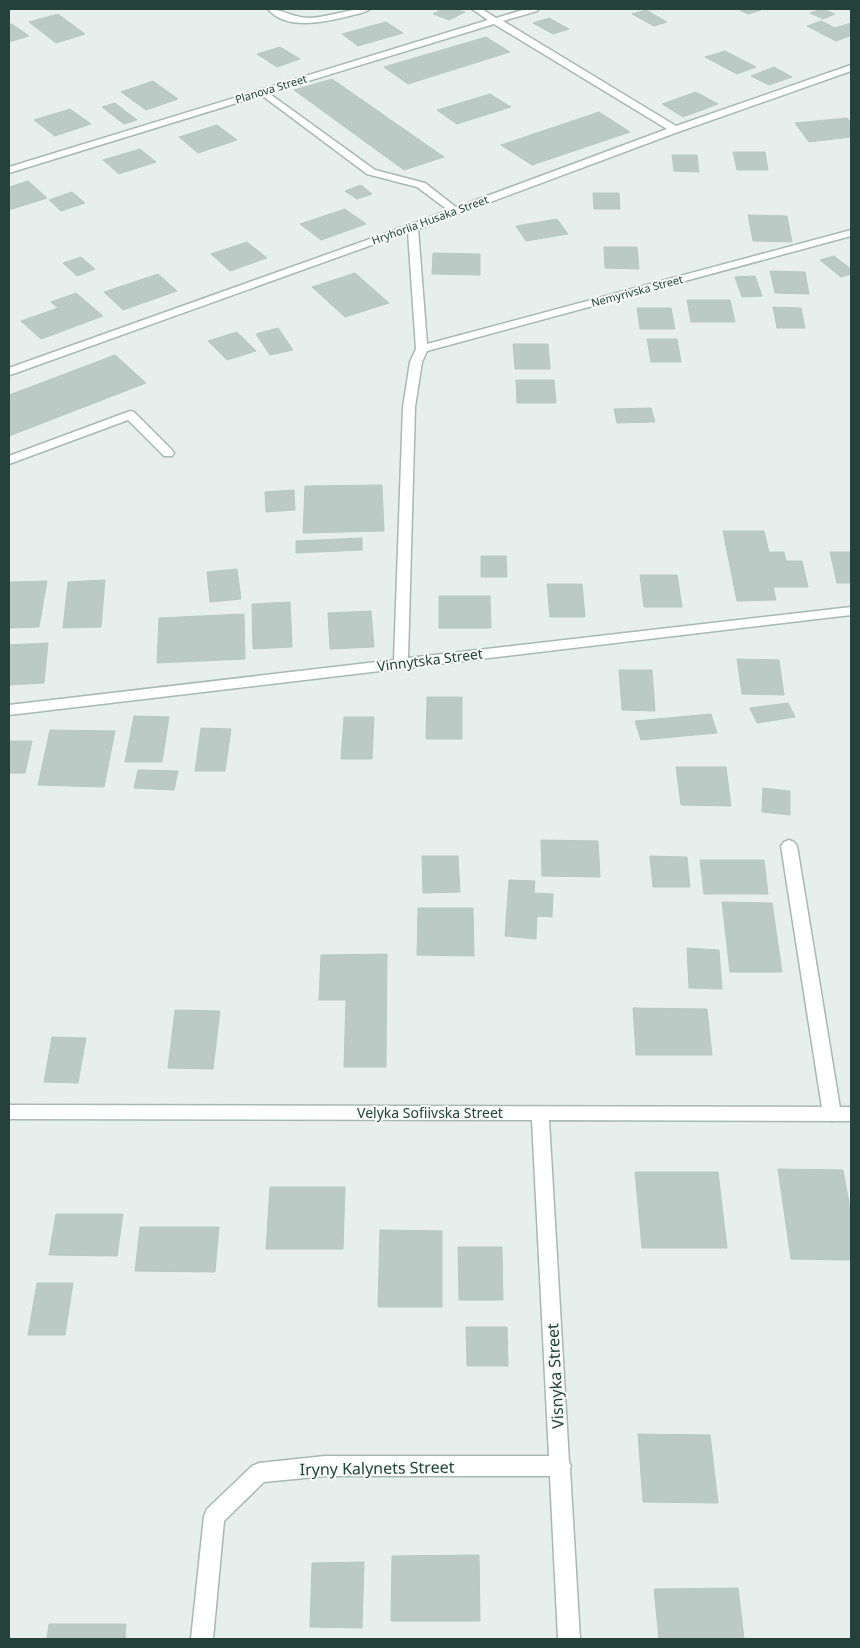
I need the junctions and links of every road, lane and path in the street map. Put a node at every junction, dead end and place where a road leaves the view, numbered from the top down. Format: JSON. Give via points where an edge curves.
{"nodes":[{"id":1,"x":272,"y":9,"type":"edge"},
{"id":2,"x":366,"y":9,"type":"edge"},
{"id":3,"x":476,"y":9,"type":"edge"},
{"id":4,"x":534,"y":9,"type":"edge"},
{"id":5,"x":494,"y":21,"type":"junction"},
{"id":6,"x":851,"y":68,"type":"edge"},
{"id":7,"x":263,"y":92,"type":"junction"},
{"id":8,"x":675,"y":130,"type":"junction"},
{"id":9,"x":9,"y":170,"type":"edge"},
{"id":10,"x":456,"y":211,"type":"junction"},
{"id":11,"x":413,"y":227,"type":"junction"},
{"id":12,"x":851,"y":233,"type":"edge"},
{"id":13,"x":422,"y":349,"type":"junction"},
{"id":14,"x":9,"y":372,"type":"edge"},
{"id":15,"x":168,"y":453,"type":"dead end"},
{"id":16,"x":9,"y":460,"type":"edge"},
{"id":17,"x":851,"y":611,"type":"edge"},
{"id":18,"x":401,"y":663,"type":"junction"},
{"id":19,"x":9,"y":710,"type":"edge"},
{"id":20,"x":789,"y":846,"type":"dead end"},
{"id":21,"x":9,"y":1112,"type":"edge"},
{"id":22,"x":540,"y":1114,"type":"junction"},
{"id":23,"x":832,"y":1114,"type":"junction"},
{"id":24,"x":851,"y":1114,"type":"edge"},
{"id":25,"x":561,"y":1466,"type":"junction"},
{"id":26,"x":202,"y":1639,"type":"edge"},
{"id":27,"x":569,"y":1639,"type":"edge"}],
"edges":[{"from":1,"to":2,"type":"street","via":[[291,19],[307,21]]},
{"from":3,"to":5,"type":"street"},
{"from":4,"to":5,"type":"street","name":"Planova Street"},
{"from":5,"to":7,"type":"street","name":"Planova Street"},
{"from":5,"to":8,"type":"street"},
{"from":6,"to":8,"type":"street","name":"Hryhoriia Husaka Street"},
{"from":7,"to":9,"type":"street","name":"Planova Street"},
{"from":7,"to":10,"type":"street","via":[[371,172],[420,185]]},
{"from":8,"to":10,"type":"street","name":"Hryhoriia Husaka Street"},
{"from":10,"to":11,"type":"street","name":"Hryhoriia Husaka Street"},
{"from":11,"to":13,"type":"street"},
{"from":11,"to":14,"type":"street","name":"Hryhoriia Husaka Street"},
{"from":12,"to":13,"type":"street","name":"Nemyrivska Street"},
{"from":13,"to":18,"type":"street","via":[[416,362],[409,406]]},
{"from":15,"to":16,"type":"street","via":[[130,415]]},
{"from":17,"to":18,"type":"street","name":"Vinnytska Street"},
{"from":18,"to":19,"type":"street","name":"Vinnytska Street"},
{"from":20,"to":23,"type":"street"},
{"from":21,"to":22,"type":"street","name":"Velyka Sofiivska Street"},
{"from":22,"to":23,"type":"street","name":"Velyka Sofiivska Street"},
{"from":22,"to":25,"type":"street","name":"Visnyka Street"},
{"from":23,"to":24,"type":"street","name":"Velyka Sofiivska Street"},
{"from":25,"to":26,"type":"street","name":"Iryny Kalynets Street","via":[[325,1466],[259,1474],[214,1516]]},
{"from":25,"to":27,"type":"street","name":"Visnyka Street"}]}
